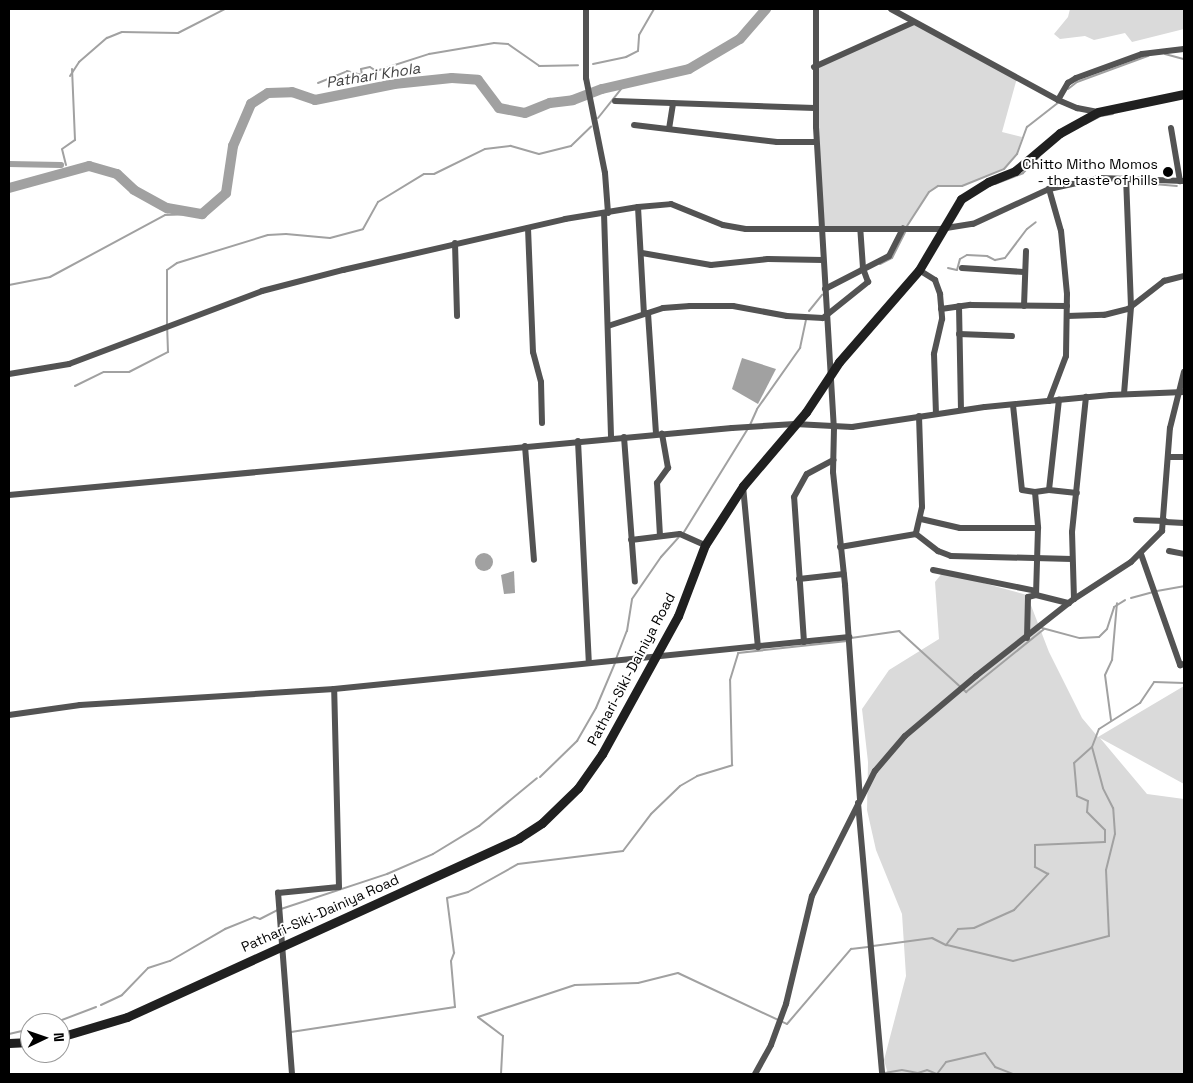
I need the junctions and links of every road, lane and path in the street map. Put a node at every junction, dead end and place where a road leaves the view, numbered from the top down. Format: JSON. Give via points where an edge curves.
{"nodes":[{"id":1,"x":586,"y":9,"type":"edge"},
{"id":2,"x":816,"y":9,"type":"edge"},
{"id":3,"x":892,"y":9,"type":"edge"},
{"id":4,"x":912,"y":23,"type":"junction"},
{"id":5,"x":1184,"y":49,"type":"edge"},
{"id":6,"x":814,"y":67,"type":"junction"},
{"id":7,"x":1184,"y":94,"type":"edge"},
{"id":8,"x":1058,"y":100,"type":"junction"},
{"id":9,"x":615,"y":101,"type":"dead end"},
{"id":10,"x":673,"y":103,"type":"junction"},
{"id":11,"x":815,"y":108,"type":"junction"},
{"id":12,"x":1098,"y":112,"type":"junction"},
{"id":13,"x":634,"y":126,"type":"dead end"},
{"id":14,"x":1171,"y":128,"type":"dead end"},
{"id":15,"x":669,"y":129,"type":"junction"},
{"id":16,"x":816,"y":142,"type":"junction"},
{"id":17,"x":1126,"y":178,"type":"junction"},
{"id":18,"x":1182,"y":182,"type":"edge"},
{"id":19,"x":1049,"y":189,"type":"junction"},
{"id":20,"x":638,"y":207,"type":"junction"},
{"id":21,"x":606,"y":213,"type":"junction"},
{"id":22,"x":528,"y":228,"type":"junction"},
{"id":23,"x":904,"y":228,"type":"junction"},
{"id":24,"x":860,"y":229,"type":"junction"},
{"id":25,"x":940,"y":229,"type":"junction"},
{"id":26,"x":822,"y":231,"type":"junction"},
{"id":27,"x":455,"y":243,"type":"junction"},
{"id":28,"x":1026,"y":251,"type":"dead end"},
{"id":29,"x":642,"y":253,"type":"junction"},
{"id":30,"x":823,"y":260,"type":"junction"},
{"id":31,"x":862,"y":268,"type":"junction"},
{"id":32,"x":962,"y":268,"type":"dead end"},
{"id":33,"x":919,"y":270,"type":"junction"},
{"id":34,"x":1024,"y":272,"type":"junction"},
{"id":35,"x":1184,"y":276,"type":"edge"},
{"id":36,"x":825,"y":289,"type":"junction"},
{"id":37,"x":959,"y":306,"type":"junction"},
{"id":38,"x":1024,"y":306,"type":"junction"},
{"id":39,"x":1067,"y":306,"type":"junction"},
{"id":40,"x":1131,"y":307,"type":"junction"},
{"id":41,"x":941,"y":309,"type":"junction"},
{"id":42,"x":646,"y":313,"type":"junction"},
{"id":43,"x":827,"y":315,"type":"junction"},
{"id":44,"x":457,"y":316,"type":"dead end"},
{"id":45,"x":1067,"y":316,"type":"junction"},
{"id":46,"x":608,"y":326,"type":"junction"},
{"id":47,"x":959,"y":334,"type":"junction"},
{"id":48,"x":1012,"y":336,"type":"dead end"},
{"id":49,"x":1184,"y":372,"type":"edge"},
{"id":50,"x":9,"y":374,"type":"edge"},
{"id":51,"x":830,"y":375,"type":"junction"},
{"id":52,"x":1176,"y":392,"type":"junction"},
{"id":53,"x":1184,"y":392,"type":"edge"},
{"id":54,"x":1124,"y":394,"type":"junction"},
{"id":55,"x":1086,"y":397,"type":"junction"},
{"id":56,"x":1059,"y":400,"type":"junction"},
{"id":57,"x":1049,"y":401,"type":"junction"},
{"id":58,"x":1013,"y":405,"type":"junction"},
{"id":59,"x":961,"y":410,"type":"junction"},
{"id":60,"x":936,"y":414,"type":"junction"},
{"id":61,"x":919,"y":416,"type":"junction"},
{"id":62,"x":542,"y":423,"type":"dead end"},
{"id":63,"x":795,"y":424,"type":"junction"},
{"id":64,"x":834,"y":428,"type":"junction"},
{"id":65,"x":659,"y":434,"type":"junction"},
{"id":66,"x":624,"y":437,"type":"junction"},
{"id":67,"x":611,"y":439,"type":"junction"},
{"id":68,"x":578,"y":441,"type":"junction"},
{"id":69,"x":525,"y":446,"type":"junction"},
{"id":70,"x":1168,"y":457,"type":"junction"},
{"id":71,"x":1184,"y":457,"type":"edge"},
{"id":72,"x":833,"y":460,"type":"junction"},
{"id":73,"x":743,"y":486,"type":"junction"},
{"id":74,"x":1049,"y":490,"type":"junction"},
{"id":75,"x":1035,"y":492,"type":"junction"},
{"id":76,"x":1076,"y":494,"type":"junction"},
{"id":77,"x":9,"y":495,"type":"edge"},
{"id":78,"x":921,"y":519,"type":"junction"},
{"id":79,"x":1136,"y":520,"type":"dead end"},
{"id":80,"x":1165,"y":521,"type":"junction"},
{"id":81,"x":1184,"y":523,"type":"edge"},
{"id":82,"x":1038,"y":528,"type":"junction"},
{"id":83,"x":916,"y":534,"type":"junction"},
{"id":84,"x":660,"y":536,"type":"junction"},
{"id":85,"x":631,"y":540,"type":"junction"},
{"id":86,"x":705,"y":545,"type":"junction"},
{"id":87,"x":840,"y":547,"type":"junction"},
{"id":88,"x":1169,"y":552,"type":"dead end"},
{"id":89,"x":1184,"y":553,"type":"edge"},
{"id":90,"x":1141,"y":554,"type":"junction"},
{"id":91,"x":1036,"y":557,"type":"junction"},
{"id":92,"x":1072,"y":559,"type":"junction"},
{"id":93,"x":534,"y":560,"type":"dead end"},
{"id":94,"x":933,"y":570,"type":"dead end"},
{"id":95,"x":844,"y":574,"type":"junction"},
{"id":96,"x":799,"y":579,"type":"junction"},
{"id":97,"x":635,"y":582,"type":"dead end"},
{"id":98,"x":1036,"y":593,"type":"junction"},
{"id":99,"x":1071,"y":601,"type":"junction"},
{"id":100,"x":849,"y":637,"type":"junction"},
{"id":101,"x":1027,"y":638,"type":"junction"},
{"id":102,"x":804,"y":642,"type":"junction"},
{"id":103,"x":758,"y":648,"type":"junction"},
{"id":104,"x":656,"y":657,"type":"junction"},
{"id":105,"x":589,"y":663,"type":"junction"},
{"id":106,"x":1184,"y":664,"type":"edge"},
{"id":107,"x":334,"y":689,"type":"junction"},
{"id":108,"x":9,"y":715,"type":"edge"},
{"id":109,"x":859,"y":800,"type":"junction"},
{"id":110,"x":283,"y":945,"type":"junction"},
{"id":111,"x":70,"y":1034,"type":"edge"},
{"id":112,"x":292,"y":1074,"type":"edge"},
{"id":113,"x":755,"y":1074,"type":"edge"},
{"id":114,"x":882,"y":1074,"type":"edge"}],
"edges":[{"from":1,"to":21,"type":"street","via":[[586,78],[605,173]]},
{"from":2,"to":6,"type":"street"},
{"from":3,"to":4,"type":"street"},
{"from":4,"to":6,"type":"street"},
{"from":4,"to":8,"type":"street"},
{"from":5,"to":8,"type":"street","via":[[1142,54],[1076,78],[1068,83]]},
{"from":6,"to":11,"type":"street"},
{"from":7,"to":12,"type":"main road","name":"Pathari-Siki-Dainiya Road"},
{"from":8,"to":12,"type":"street"},
{"from":9,"to":10,"type":"street"},
{"from":10,"to":11,"type":"street"},
{"from":10,"to":15,"type":"street"},
{"from":11,"to":16,"type":"street"},
{"from":12,"to":25,"type":"main road","name":"Pathari-Siki-Dainiya Road","via":[[1060,133],[1015,171],[971,191]]},
{"from":13,"to":15,"type":"street"},
{"from":14,"to":18,"type":"street"},
{"from":15,"to":16,"type":"street","via":[[777,142]]},
{"from":16,"to":26,"type":"street"},
{"from":17,"to":18,"type":"street"},
{"from":17,"to":19,"type":"street","via":[[1100,178]]},
{"from":17,"to":40,"type":"street"},
{"from":19,"to":25,"type":"street","via":[[973,224]]},
{"from":19,"to":39,"type":"street","via":[[1062,231]]},
{"from":20,"to":21,"type":"street"},
{"from":20,"to":26,"type":"street","via":[[672,204],[732,227]]},
{"from":20,"to":29,"type":"street"},
{"from":21,"to":22,"type":"street"},
{"from":21,"to":46,"type":"street"},
{"from":22,"to":27,"type":"street"},
{"from":22,"to":62,"type":"street","via":[[532,345],[541,382]]},
{"from":23,"to":24,"type":"street"},
{"from":23,"to":25,"type":"street"},
{"from":23,"to":31,"type":"street","via":[[889,256]]},
{"from":24,"to":26,"type":"street"},
{"from":24,"to":31,"type":"street"},
{"from":25,"to":33,"type":"main road","name":"Pathari-Siki-Dainiya Road"},
{"from":26,"to":30,"type":"street"},
{"from":27,"to":44,"type":"street"},
{"from":27,"to":50,"type":"street","via":[[262,292],[84,359]]},
{"from":28,"to":34,"type":"street"},
{"from":29,"to":30,"type":"street","via":[[711,265]]},
{"from":29,"to":42,"type":"street"},
{"from":30,"to":36,"type":"street"},
{"from":31,"to":36,"type":"street"},
{"from":31,"to":43,"type":"street","via":[[868,282]]},
{"from":32,"to":34,"type":"street"},
{"from":33,"to":41,"type":"street","via":[[937,284]]},
{"from":33,"to":51,"type":"main road","name":"Pathari-Siki-Dainiya Road"},
{"from":34,"to":38,"type":"street"},
{"from":35,"to":40,"type":"street","via":[[1164,281]]},
{"from":36,"to":43,"type":"street"},
{"from":37,"to":38,"type":"street"},
{"from":37,"to":41,"type":"street"},
{"from":37,"to":47,"type":"street"},
{"from":38,"to":39,"type":"street"},
{"from":39,"to":45,"type":"street"},
{"from":40,"to":45,"type":"street","via":[[1104,315]]},
{"from":40,"to":54,"type":"street"},
{"from":41,"to":60,"type":"street","via":[[934,354]]},
{"from":42,"to":43,"type":"street","via":[[677,306],[724,306],[787,316],[820,318]]},
{"from":42,"to":46,"type":"street"},
{"from":42,"to":65,"type":"street"},
{"from":43,"to":51,"type":"street"},
{"from":45,"to":57,"type":"street","via":[[1066,356]]},
{"from":46,"to":67,"type":"street"},
{"from":47,"to":48,"type":"street"},
{"from":47,"to":59,"type":"street"},
{"from":49,"to":52,"type":"street"},
{"from":51,"to":63,"type":"main road","name":"Pathari-Siki-Dainiya Road"},
{"from":51,"to":64,"type":"street"},
{"from":52,"to":53,"type":"street"},
{"from":52,"to":54,"type":"street"},
{"from":52,"to":70,"type":"street"},
{"from":54,"to":55,"type":"street"},
{"from":55,"to":56,"type":"street"},
{"from":55,"to":76,"type":"street"},
{"from":56,"to":57,"type":"street"},
{"from":56,"to":74,"type":"street"},
{"from":57,"to":58,"type":"street"},
{"from":58,"to":59,"type":"street"},
{"from":58,"to":75,"type":"street","via":[[1022,490]]},
{"from":59,"to":60,"type":"street"},
{"from":60,"to":61,"type":"street"},
{"from":61,"to":64,"type":"street"},
{"from":61,"to":78,"type":"street"},
{"from":63,"to":64,"type":"street"},
{"from":63,"to":65,"type":"street"},
{"from":63,"to":73,"type":"main road","name":"Pathari-Siki-Dainiya Road"},
{"from":64,"to":72,"type":"street"},
{"from":65,"to":66,"type":"street"},
{"from":65,"to":84,"type":"street","via":[[668,468],[656,483]]},
{"from":66,"to":67,"type":"street"},
{"from":66,"to":85,"type":"street"},
{"from":67,"to":68,"type":"street"},
{"from":68,"to":69,"type":"street"},
{"from":68,"to":105,"type":"street"},
{"from":69,"to":77,"type":"street"},
{"from":69,"to":93,"type":"street"},
{"from":70,"to":71,"type":"street"},
{"from":70,"to":80,"type":"street"},
{"from":72,"to":87,"type":"street"},
{"from":72,"to":96,"type":"street","via":[[807,474],[794,497]]},
{"from":73,"to":86,"type":"main road","name":"Pathari-Siki-Dainiya Road"},
{"from":73,"to":103,"type":"street"},
{"from":74,"to":75,"type":"street"},
{"from":74,"to":76,"type":"street"},
{"from":75,"to":82,"type":"street"},
{"from":76,"to":92,"type":"street"},
{"from":78,"to":82,"type":"street","via":[[960,528]]},
{"from":78,"to":83,"type":"street"},
{"from":79,"to":80,"type":"street"},
{"from":80,"to":81,"type":"street"},
{"from":80,"to":90,"type":"street","via":[[1157,540]]},
{"from":82,"to":91,"type":"street"},
{"from":83,"to":87,"type":"street"},
{"from":83,"to":91,"type":"street","via":[[938,551],[951,556]]},
{"from":84,"to":85,"type":"street"},
{"from":84,"to":86,"type":"street","via":[[680,534]]},
{"from":85,"to":97,"type":"street"},
{"from":86,"to":104,"type":"main road","name":"Pathari-Siki-Dainiya Road","via":[[678,616]]},
{"from":87,"to":95,"type":"street"},
{"from":88,"to":89,"type":"street"},
{"from":90,"to":99,"type":"street"},
{"from":90,"to":106,"type":"street","via":[[1180,666]]},
{"from":91,"to":92,"type":"street"},
{"from":91,"to":98,"type":"street"},
{"from":92,"to":99,"type":"street"},
{"from":94,"to":98,"type":"street"},
{"from":95,"to":96,"type":"street"},
{"from":95,"to":100,"type":"street"},
{"from":96,"to":102,"type":"street"},
{"from":98,"to":99,"type":"street"},
{"from":98,"to":101,"type":"street","via":[[1027,599]]},
{"from":99,"to":101,"type":"street"},
{"from":100,"to":102,"type":"street"},
{"from":100,"to":109,"type":"street"},
{"from":101,"to":109,"type":"street","via":[[905,736],[875,770]]},
{"from":102,"to":103,"type":"street"},
{"from":103,"to":104,"type":"street"},
{"from":104,"to":105,"type":"street"},
{"from":104,"to":110,"type":"main road","name":"Pathari-Siki-Dainiya Road","via":[[593,767],[564,804],[542,823],[519,838]]},
{"from":105,"to":107,"type":"street"},
{"from":107,"to":108,"type":"street","via":[[80,706]]},
{"from":107,"to":110,"type":"street","via":[[338,887],[278,894]]},
{"from":109,"to":113,"type":"street","via":[[809,905],[786,1004],[771,1045]]},
{"from":109,"to":114,"type":"street"},
{"from":110,"to":111,"type":"main road","name":"Pathari-Siki-Dainiya Road","via":[[127,1017]]},
{"from":110,"to":112,"type":"street"}]}
